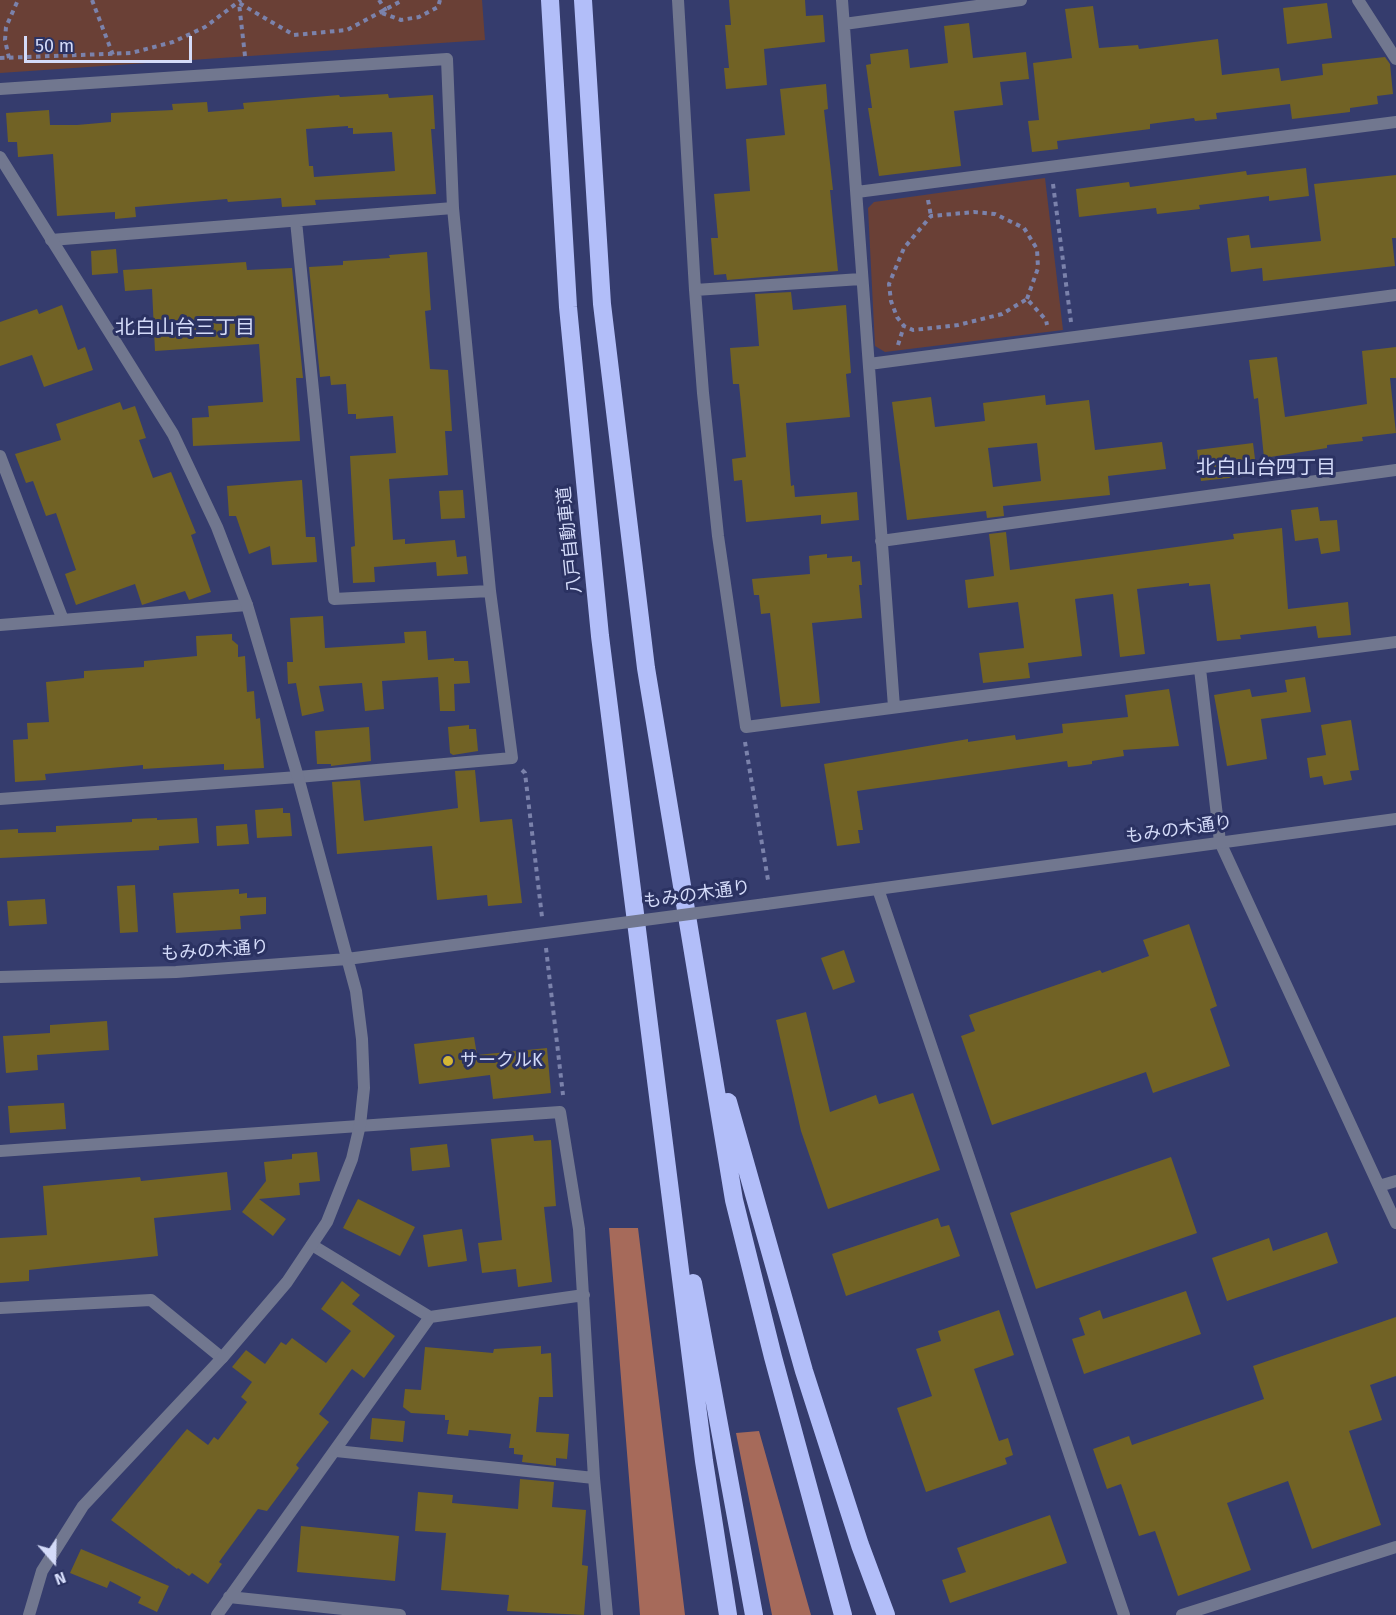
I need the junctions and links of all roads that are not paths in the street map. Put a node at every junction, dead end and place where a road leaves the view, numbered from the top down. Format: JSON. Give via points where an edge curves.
{"nodes":[{"id":1,"x":550,"y":0,"type":"edge"},
{"id":2,"x":583,"y":0,"type":"edge"},
{"id":3,"x":678,"y":0,"type":"edge"},
{"id":4,"x":842,"y":0,"type":"edge"},
{"id":5,"x":1022,"y":0,"type":"edge"},
{"id":6,"x":1358,"y":0,"type":"edge"},
{"id":7,"x":844,"y":24,"type":"junction"},
{"id":8,"x":1396,"y":59,"type":"edge"},
{"id":9,"x":0,"y":89,"type":"edge"},
{"id":10,"x":1396,"y":123,"type":"edge"},
{"id":11,"x":0,"y":157,"type":"edge"},
{"id":12,"x":857,"y":192,"type":"junction"},
{"id":13,"x":453,"y":208,"type":"junction"},
{"id":14,"x":296,"y":221,"type":"junction"},
{"id":15,"x":51,"y":240,"type":"junction"},
{"id":16,"x":861,"y":279,"type":"junction"},
{"id":17,"x":694,"y":290,"type":"junction"},
{"id":18,"x":1396,"y":295,"type":"edge"},
{"id":19,"x":869,"y":364,"type":"junction"},
{"id":20,"x":0,"y":456,"type":"edge"},
{"id":21,"x":1396,"y":470,"type":"edge"},
{"id":22,"x":881,"y":541,"type":"junction"},
{"id":23,"x":490,"y":591,"type":"junction"},
{"id":24,"x":247,"y":605,"type":"junction"},
{"id":25,"x":63,"y":620,"type":"junction"},
{"id":26,"x":0,"y":625,"type":"edge"},
{"id":27,"x":1396,"y":642,"type":"edge"},
{"id":28,"x":1200,"y":669,"type":"junction"},
{"id":29,"x":894,"y":706,"type":"junction"},
{"id":30,"x":298,"y":777,"type":"junction"},
{"id":31,"x":0,"y":799,"type":"edge"},
{"id":32,"x":1396,"y":819,"type":"edge"},
{"id":33,"x":1220,"y":842,"type":"junction"},
{"id":34,"x":878,"y":889,"type":"junction"},
{"id":35,"x":347,"y":959,"type":"junction"},
{"id":36,"x":0,"y":977,"type":"edge"},
{"id":37,"x":698,"y":984,"type":"junction"},
{"id":38,"x":655,"y":1073,"type":"junction"},
{"id":39,"x":360,"y":1125,"type":"junction"},
{"id":40,"x":0,"y":1151,"type":"edge"},
{"id":41,"x":1396,"y":1181,"type":"edge"},
{"id":42,"x":1379,"y":1186,"type":"junction"},
{"id":43,"x":1396,"y":1223,"type":"edge"},
{"id":44,"x":312,"y":1245,"type":"junction"},
{"id":45,"x":584,"y":1295,"type":"junction"},
{"id":46,"x":0,"y":1308,"type":"edge"},
{"id":47,"x":430,"y":1317,"type":"junction"},
{"id":48,"x":222,"y":1358,"type":"junction"},
{"id":49,"x":336,"y":1451,"type":"junction"},
{"id":50,"x":594,"y":1478,"type":"junction"},
{"id":51,"x":1396,"y":1547,"type":"edge"},
{"id":52,"x":229,"y":1597,"type":"junction"},
{"id":53,"x":29,"y":1615,"type":"edge"},
{"id":54,"x":217,"y":1615,"type":"edge"},
{"id":55,"x":400,"y":1615,"type":"edge"},
{"id":56,"x":607,"y":1615,"type":"edge"},
{"id":57,"x":728,"y":1615,"type":"edge"},
{"id":58,"x":754,"y":1615,"type":"edge"},
{"id":59,"x":843,"y":1615,"type":"edge"},
{"id":60,"x":886,"y":1615,"type":"edge"},
{"id":61,"x":1124,"y":1615,"type":"edge"},
{"id":62,"x":1182,"y":1615,"type":"edge"}],
"edges":[{"from":1,"to":38,"type":"highway","name":"八戸自動車道","via":[[569,319],[600,636]]},
{"from":2,"to":37,"type":"highway","via":[[604,316],[646,668]]},
{"from":3,"to":17,"type":"street"},
{"from":4,"to":7,"type":"street"},
{"from":5,"to":7,"type":"street"},
{"from":6,"to":8,"type":"street"},
{"from":7,"to":12,"type":"street"},
{"from":9,"to":13,"type":"street","via":[[447,59]]},
{"from":10,"to":12,"type":"street"},
{"from":11,"to":15,"type":"street"},
{"from":12,"to":16,"type":"street"},
{"from":13,"to":14,"type":"street"},
{"from":13,"to":23,"type":"street"},
{"from":14,"to":15,"type":"street"},
{"from":14,"to":23,"type":"street","via":[[334,599]]},
{"from":15,"to":24,"type":"street","via":[[173,434],[217,527]]},
{"from":16,"to":17,"type":"street"},
{"from":16,"to":19,"type":"street"},
{"from":17,"to":29,"type":"street","via":[[718,536],[746,727]]},
{"from":18,"to":19,"type":"street"},
{"from":19,"to":22,"type":"street"},
{"from":20,"to":25,"type":"street"},
{"from":21,"to":22,"type":"street"},
{"from":22,"to":29,"type":"street"},
{"from":23,"to":30,"type":"street","via":[[512,758]]},
{"from":24,"to":25,"type":"street"},
{"from":24,"to":30,"type":"street"},
{"from":25,"to":26,"type":"street"},
{"from":27,"to":28,"type":"street"},
{"from":28,"to":29,"type":"street"},
{"from":28,"to":33,"type":"street"},
{"from":30,"to":31,"type":"street"},
{"from":30,"to":35,"type":"street"},
{"from":32,"to":33,"type":"street","name":"もみの木通り"},
{"from":33,"to":34,"type":"street","name":"もみの木通り"},
{"from":33,"to":42,"type":"street"},
{"from":34,"to":35,"type":"street","name":"もみの木通り","bridge":true},
{"from":34,"to":61,"type":"street"},
{"from":35,"to":36,"type":"street","name":"もみの木通り","via":[[176,972]]},
{"from":35,"to":39,"type":"street","via":[[362,1039],[364,1088]]},
{"from":37,"to":59,"type":"highway","via":[[734,1200]]},
{"from":37,"to":60,"type":"highway","via":[[750,1186],[804,1371]]},
{"from":38,"to":57,"type":"highway"},
{"from":38,"to":58,"type":"highway"},
{"from":39,"to":40,"type":"street"},
{"from":39,"to":44,"type":"street","via":[[341,1191]]},
{"from":39,"to":45,"type":"street","via":[[560,1112],[579,1229]]},
{"from":41,"to":42,"type":"street"},
{"from":42,"to":43,"type":"street"},
{"from":44,"to":47,"type":"street"},
{"from":44,"to":48,"type":"street","via":[[287,1282]]},
{"from":45,"to":47,"type":"street"},
{"from":45,"to":50,"type":"street"},
{"from":46,"to":48,"type":"street","via":[[151,1300]]},
{"from":47,"to":49,"type":"street"},
{"from":48,"to":53,"type":"street","via":[[83,1506],[42,1571]]},
{"from":49,"to":50,"type":"street"},
{"from":49,"to":52,"type":"street"},
{"from":50,"to":56,"type":"street"},
{"from":51,"to":62,"type":"street"},
{"from":52,"to":54,"type":"street"},
{"from":52,"to":55,"type":"street"}]}
